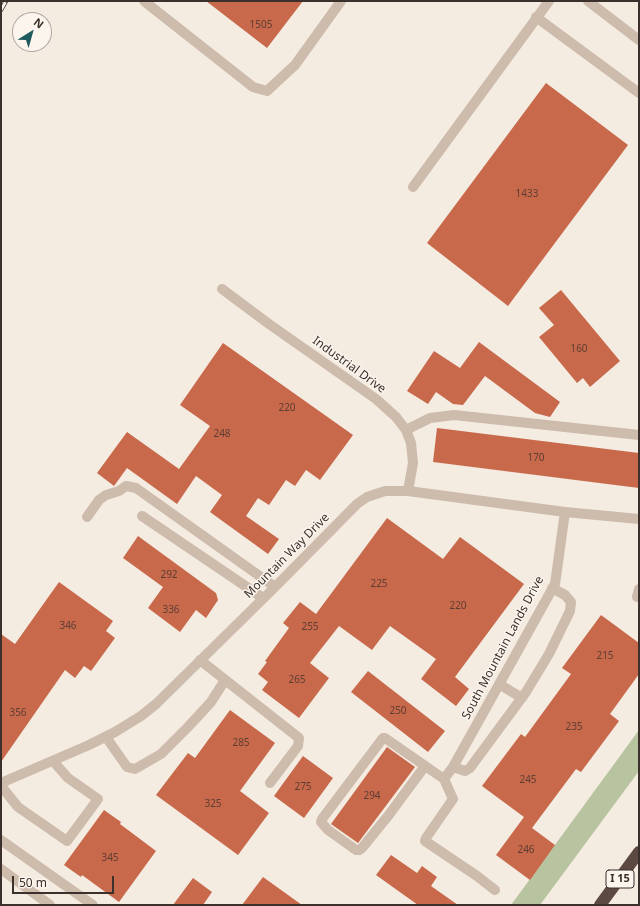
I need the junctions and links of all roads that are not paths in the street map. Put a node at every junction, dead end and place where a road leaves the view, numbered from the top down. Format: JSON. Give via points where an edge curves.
{"nodes":[{"id":1,"x":144,"y":1,"type":"edge"},
{"id":2,"x":341,"y":1,"type":"edge"},
{"id":3,"x":549,"y":1,"type":"edge"},
{"id":4,"x":588,"y":1,"type":"edge"},
{"id":5,"x":536,"y":18,"type":"junction"},
{"id":6,"x":639,"y":40,"type":"edge"},
{"id":7,"x":639,"y":93,"type":"edge"},
{"id":8,"x":413,"y":187,"type":"dead end"},
{"id":9,"x":222,"y":289,"type":"dead end"},
{"id":10,"x":406,"y":430,"type":"junction"},
{"id":11,"x":639,"y":435,"type":"edge"},
{"id":12,"x":408,"y":491,"type":"junction"},
{"id":13,"x":565,"y":512,"type":"junction"},
{"id":14,"x":142,"y":516,"type":"dead end"},
{"id":15,"x":87,"y":517,"type":"dead end"},
{"id":16,"x":639,"y":519,"type":"edge"},
{"id":17,"x":275,"y":587,"type":"junction"},
{"id":18,"x":552,"y":588,"type":"junction"},
{"id":19,"x":263,"y":598,"type":"junction"},
{"id":20,"x":200,"y":660,"type":"junction"},
{"id":21,"x":225,"y":680,"type":"junction"},
{"id":22,"x":499,"y":684,"type":"junction"},
{"id":23,"x":522,"y":698,"type":"junction"},
{"id":24,"x":106,"y":737,"type":"junction"},
{"id":25,"x":53,"y":761,"type":"junction"},
{"id":26,"x":425,"y":766,"type":"junction"},
{"id":27,"x":453,"y":767,"type":"junction"},
{"id":28,"x":444,"y":780,"type":"junction"},
{"id":29,"x":270,"y":783,"type":"dead end"},
{"id":30,"x":1,"y":784,"type":"edge"},
{"id":31,"x":1,"y":840,"type":"edge"},
{"id":32,"x":639,"y":852,"type":"edge"},
{"id":33,"x":1,"y":869,"type":"edge"},
{"id":34,"x":495,"y":890,"type":"dead end"},
{"id":35,"x":50,"y":905,"type":"edge"},
{"id":36,"x":93,"y":905,"type":"edge"},
{"id":37,"x":600,"y":905,"type":"edge"}],
"edges":[{"from":1,"to":2,"type":"street","via":[[253,86],[267,91],[295,65]]},
{"from":3,"to":5,"type":"street"},
{"from":4,"to":6,"type":"street"},
{"from":5,"to":7,"type":"street"},
{"from":5,"to":8,"type":"street"},
{"from":9,"to":10,"type":"street","name":"Industrial Drive","via":[[376,399]]},
{"from":10,"to":11,"type":"street","via":[[430,418],[454,415]]},
{"from":10,"to":12,"type":"street","name":"Industrial Drive","via":[[411,442],[413,463]]},
{"from":12,"to":13,"type":"street","name":"Mountain Way Drive"},
{"from":12,"to":17,"type":"street","name":"Mountain Way Drive","via":[[385,491],[357,504]]},
{"from":13,"to":16,"type":"street","name":"Mountain Way Drive"},
{"from":13,"to":18,"type":"street","name":"South Mountain Lands Drive","via":[[555,584]]},
{"from":14,"to":19,"type":"street"},
{"from":15,"to":17,"type":"street","via":[[99,500],[106,495],[126,486],[136,488]]},
{"from":17,"to":19,"type":"street","name":"Mountain Way Drive"},
{"from":18,"to":22,"type":"street","name":"South Mountain Lands Drive"},
{"from":18,"to":23,"type":"street","via":[[571,602],[570,611],[549,654]]},
{"from":19,"to":20,"type":"street","name":"Mountain Way Drive"},
{"from":20,"to":21,"type":"street"},
{"from":20,"to":24,"type":"street","name":"Mountain Way Drive","via":[[156,704]]},
{"from":21,"to":24,"type":"street","via":[[210,702],[161,754],[135,768],[127,767]]},
{"from":21,"to":29,"type":"street","via":[[299,738],[298,746]]},
{"from":22,"to":23,"type":"street"},
{"from":22,"to":27,"type":"street","name":"South Mountain Lands Drive"},
{"from":23,"to":27,"type":"street","via":[[470,768],[465,771]]},
{"from":24,"to":25,"type":"street","name":"Mountain Way Drive"},
{"from":25,"to":30,"type":"street","name":"Mountain Way Drive"},
{"from":25,"to":30,"type":"street","via":[[68,778],[98,799],[67,842],[18,807]]},
{"from":26,"to":26,"type":"street","via":[[383,738],[321,822],[328,830],[359,850]]},
{"from":26,"to":28,"type":"street"},
{"from":27,"to":28,"type":"street","name":"South Mountain Lands Drive"},
{"from":28,"to":34,"type":"street","via":[[453,799],[425,841]]},
{"from":31,"to":36,"type":"street"},
{"from":32,"to":37,"type":"highway","number":"I 15"},
{"from":33,"to":35,"type":"street"}]}
